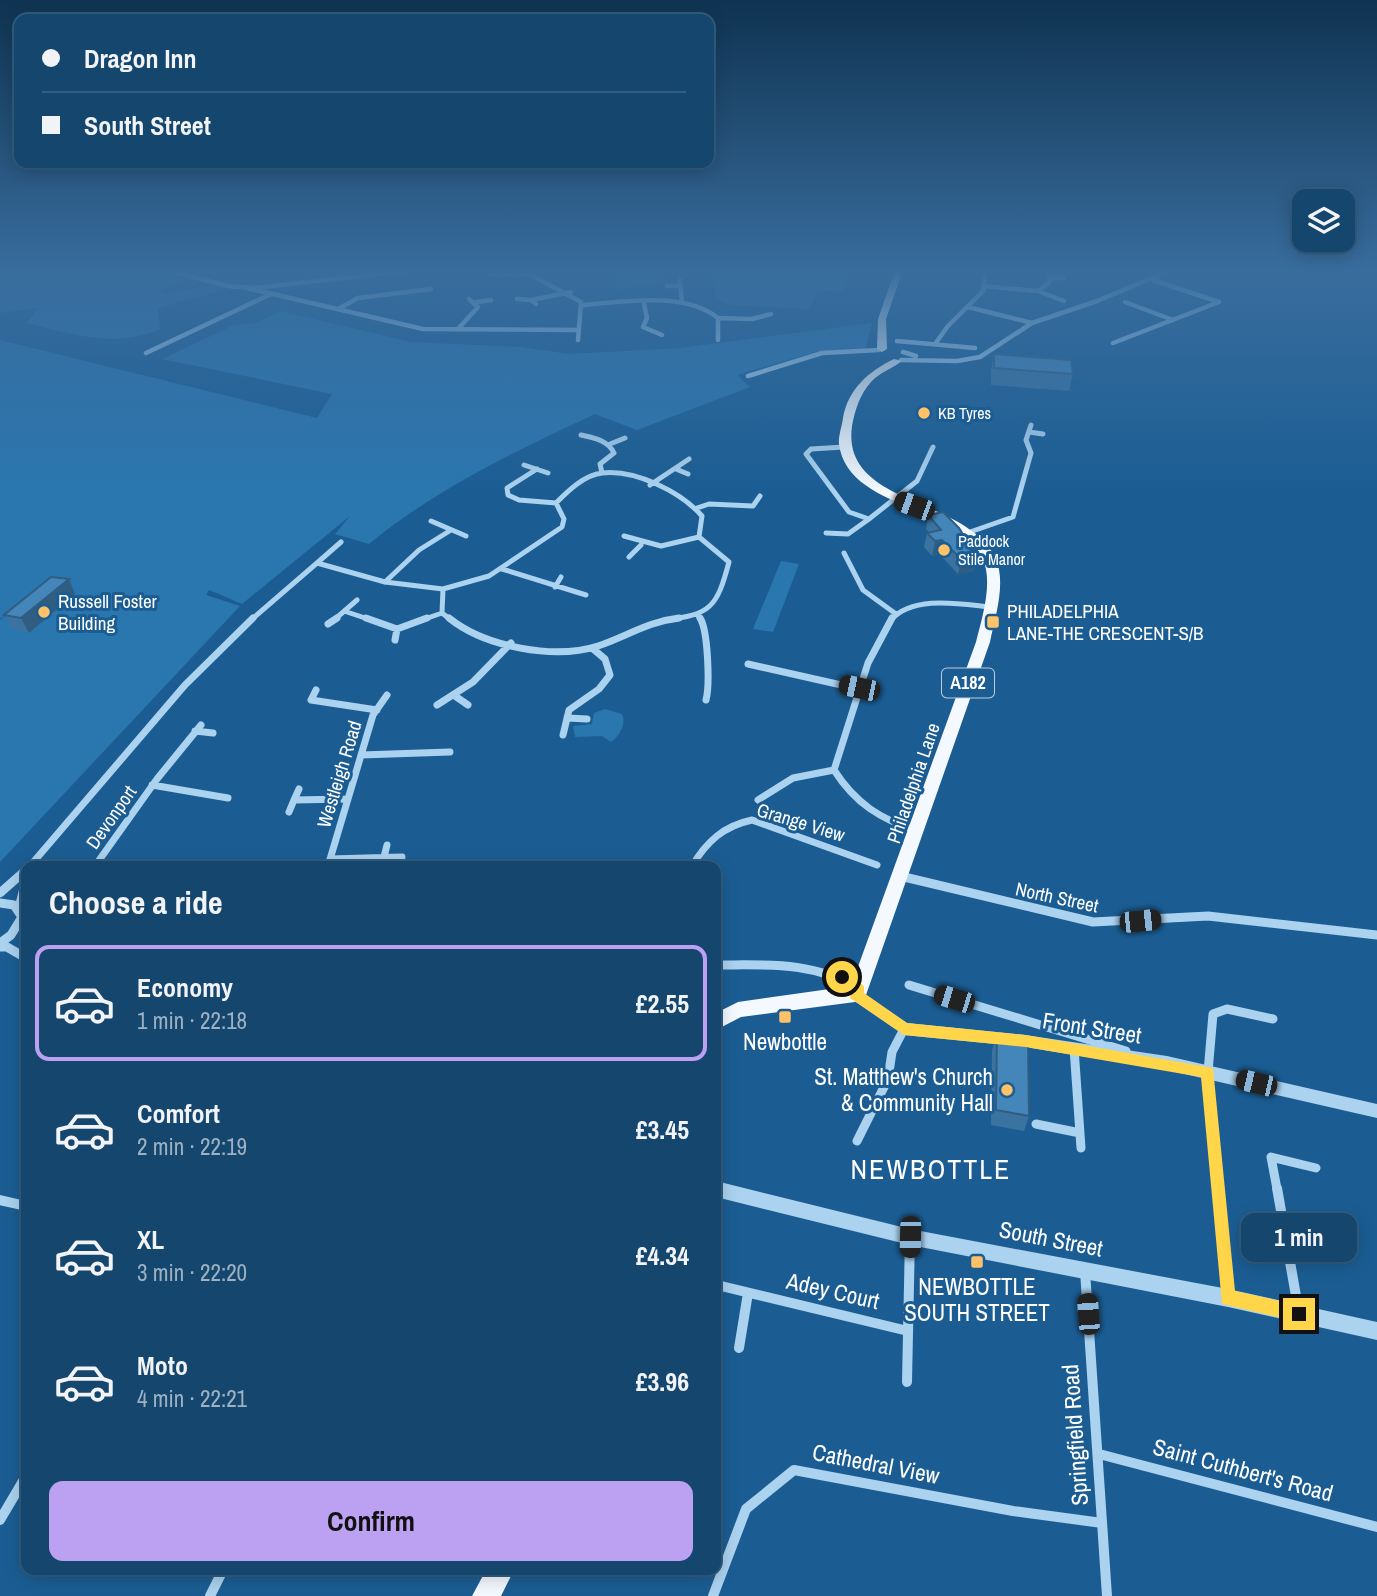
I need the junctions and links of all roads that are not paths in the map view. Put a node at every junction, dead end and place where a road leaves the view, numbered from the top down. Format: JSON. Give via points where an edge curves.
{"nodes":[{"id":1,"x":166,"y":344,"type":"edge"},
{"id":2,"x":881,"y":344,"type":"edge"},
{"id":3,"x":891,"y":344,"type":"edge"},
{"id":4,"x":933,"y":344,"type":"edge"},
{"id":5,"x":940,"y":344,"type":"edge"},
{"id":6,"x":999,"y":344,"type":"edge"},
{"id":7,"x":975,"y":348,"type":"dead end"},
{"id":8,"x":878,"y":353,"type":"junction"},
{"id":9,"x":899,"y":353,"type":"junction"},
{"id":10,"x":146,"y":354,"type":"dead end"},
{"id":11,"x":873,"y":374,"type":"junction"},
{"id":12,"x":748,"y":376,"type":"dead end"},
{"id":13,"x":1031,"y":425,"type":"dead end"},
{"id":14,"x":1029,"y":432,"type":"junction"},
{"id":15,"x":1043,"y":434,"type":"dead end"},
{"id":16,"x":581,"y":435,"type":"dead end"},
{"id":17,"x":625,"y":438,"type":"dead end"},
{"id":18,"x":610,"y":444,"type":"junction"},
{"id":19,"x":844,"y":447,"type":"junction"},
{"id":20,"x":933,"y":447,"type":"dead end"},
{"id":21,"x":690,"y":460,"type":"dead end"},
{"id":22,"x":524,"y":465,"type":"dead end"},
{"id":23,"x":537,"y":469,"type":"junction"},
{"id":24,"x":676,"y":469,"type":"junction"},
{"id":25,"x":548,"y":473,"type":"dead end"},
{"id":26,"x":602,"y":473,"type":"junction"},
{"id":27,"x":688,"y":474,"type":"dead end"},
{"id":28,"x":650,"y":485,"type":"junction"},
{"id":29,"x":760,"y":496,"type":"dead end"},
{"id":30,"x":895,"y":499,"type":"junction"},
{"id":31,"x":556,"y":503,"type":"junction"},
{"id":32,"x":753,"y":506,"type":"junction"},
{"id":33,"x":697,"y":509,"type":"junction"},
{"id":34,"x":763,"y":510,"type":"dead end"},
{"id":35,"x":869,"y":519,"type":"junction"},
{"id":36,"x":431,"y":521,"type":"dead end"},
{"id":37,"x":451,"y":530,"type":"junction"},
{"id":38,"x":970,"y":531,"type":"junction"},
{"id":39,"x":826,"y":533,"type":"dead end"},
{"id":40,"x":466,"y":536,"type":"dead end"},
{"id":41,"x":624,"y":536,"type":"dead end"},
{"id":42,"x":699,"y":537,"type":"junction"},
{"id":43,"x":341,"y":542,"type":"dead end"},
{"id":44,"x":640,"y":545,"type":"junction"},
{"id":45,"x":844,"y":553,"type":"dead end"},
{"id":46,"x":629,"y":557,"type":"dead end"},
{"id":47,"x":317,"y":563,"type":"junction"},
{"id":48,"x":502,"y":569,"type":"junction"},
{"id":49,"x":561,"y":577,"type":"dead end"},
{"id":50,"x":385,"y":582,"type":"junction"},
{"id":51,"x":555,"y":587,"type":"junction"},
{"id":52,"x":443,"y":590,"type":"junction"},
{"id":53,"x":586,"y":595,"type":"dead end"},
{"id":54,"x":357,"y":600,"type":"dead end"},
{"id":55,"x":990,"y":607,"type":"junction"},
{"id":56,"x":347,"y":612,"type":"junction"},
{"id":57,"x":442,"y":612,"type":"junction"},
{"id":58,"x":697,"y":614,"type":"junction"},
{"id":59,"x":896,"y":614,"type":"junction"},
{"id":60,"x":328,"y":624,"type":"dead end"},
{"id":61,"x":397,"y":629,"type":"junction"},
{"id":62,"x":395,"y":640,"type":"dead end"},
{"id":63,"x":510,"y":643,"type":"junction"},
{"id":64,"x":593,"y":648,"type":"junction"},
{"id":65,"x":748,"y":664,"type":"dead end"},
{"id":66,"x":859,"y":688,"type":"junction"},
{"id":67,"x":316,"y":690,"type":"dead end"},
{"id":68,"x":387,"y":695,"type":"dead end"},
{"id":69,"x":455,"y":696,"type":"junction"},
{"id":70,"x":311,"y":700,"type":"junction"},
{"id":71,"x":706,"y":700,"type":"dead end"},
{"id":72,"x":437,"y":705,"type":"dead end"},
{"id":73,"x":468,"y":705,"type":"dead end"},
{"id":74,"x":305,"y":708,"type":"dead end"},
{"id":75,"x":377,"y":710,"type":"junction"},
{"id":76,"x":567,"y":718,"type":"junction"},
{"id":77,"x":587,"y":719,"type":"dead end"},
{"id":78,"x":213,"y":733,"type":"dead end"},
{"id":79,"x":563,"y":735,"type":"dead end"},
{"id":80,"x":450,"y":752,"type":"dead end"},
{"id":81,"x":361,"y":755,"type":"junction"},
{"id":82,"x":834,"y":770,"type":"junction"},
{"id":83,"x":152,"y":785,"type":"junction"},
{"id":84,"x":299,"y":789,"type":"dead end"},
{"id":85,"x":228,"y":798,"type":"dead end"},
{"id":86,"x":348,"y":799,"type":"junction"},
{"id":87,"x":294,"y":800,"type":"junction"},
{"id":88,"x":758,"y":800,"type":"dead end"},
{"id":89,"x":289,"y":812,"type":"dead end"},
{"id":90,"x":918,"y":831,"type":"junction"},
{"id":91,"x":387,"y":845,"type":"dead end"},
{"id":92,"x":384,"y":857,"type":"junction"},
{"id":93,"x":402,"y":857,"type":"dead end"},
{"id":94,"x":34,"y":861,"type":"edge"},
{"id":95,"x":99,"y":861,"type":"edge"},
{"id":96,"x":330,"y":861,"type":"edge"},
{"id":97,"x":347,"y":861,"type":"edge"},
{"id":98,"x":695,"y":861,"type":"edge"},
{"id":99,"x":877,"y":864,"type":"dead end"},
{"id":100,"x":21,"y":874,"type":"edge"},
{"id":101,"x":900,"y":876,"type":"junction"},
{"id":102,"x":0,"y":893,"type":"edge"},
{"id":103,"x":0,"y":903,"type":"edge"},
{"id":104,"x":21,"y":915,"type":"edge"},
{"id":105,"x":21,"y":920,"type":"edge"},
{"id":106,"x":1377,"y":935,"type":"edge"},
{"id":107,"x":0,"y":945,"type":"edge"},
{"id":108,"x":21,"y":955,"type":"edge"},
{"id":109,"x":721,"y":965,"type":"edge"},
{"id":110,"x":909,"y":985,"type":"dead end"},
{"id":111,"x":857,"y":992,"type":"junction"},
{"id":112,"x":721,"y":1019,"type":"edge"},
{"id":113,"x":1273,"y":1019,"type":"dead end"},
{"id":114,"x":904,"y":1029,"type":"junction"},
{"id":115,"x":1074,"y":1048,"type":"junction"},
{"id":116,"x":1167,"y":1063,"type":"junction"},
{"id":117,"x":1208,"y":1072,"type":"junction"},
{"id":118,"x":1377,"y":1111,"type":"edge"},
{"id":119,"x":1036,"y":1124,"type":"dead end"},
{"id":120,"x":1080,"y":1133,"type":"junction"},
{"id":121,"x":857,"y":1141,"type":"dead end"},
{"id":122,"x":1081,"y":1149,"type":"dead end"},
{"id":123,"x":1316,"y":1168,"type":"dead end"},
{"id":124,"x":721,"y":1190,"type":"edge"},
{"id":125,"x":0,"y":1200,"type":"edge"},
{"id":126,"x":21,"y":1205,"type":"edge"},
{"id":127,"x":910,"y":1237,"type":"junction"},
{"id":128,"x":1085,"y":1270,"type":"junction"},
{"id":129,"x":721,"y":1286,"type":"edge"},
{"id":130,"x":748,"y":1293,"type":"junction"},
{"id":131,"x":1228,"y":1298,"type":"junction"},
{"id":132,"x":1299,"y":1314,"type":"junction"},
{"id":133,"x":908,"y":1331,"type":"junction"},
{"id":134,"x":1377,"y":1331,"type":"edge"},
{"id":135,"x":738,"y":1348,"type":"dead end"},
{"id":136,"x":907,"y":1382,"type":"dead end"},
{"id":137,"x":1099,"y":1454,"type":"junction"},
{"id":138,"x":21,"y":1484,"type":"edge"},
{"id":139,"x":0,"y":1520,"type":"edge"},
{"id":140,"x":1102,"y":1523,"type":"junction"},
{"id":141,"x":1377,"y":1527,"type":"edge"},
{"id":142,"x":220,"y":1575,"type":"edge"},
{"id":143,"x":498,"y":1575,"type":"edge"},
{"id":144,"x":721,"y":1575,"type":"edge"},
{"id":145,"x":721,"y":1575,"type":"edge"},
{"id":146,"x":210,"y":1596,"type":"edge"},
{"id":147,"x":486,"y":1596,"type":"edge"},
{"id":148,"x":713,"y":1596,"type":"edge"},
{"id":149,"x":1107,"y":1596,"type":"edge"}],
"edges":[{"from":1,"to":10,"type":"street"},
{"from":2,"to":8,"type":"main road"},
{"from":3,"to":9,"type":"main road"},
{"from":4,"to":9,"type":"street"},
{"from":5,"to":7,"type":"street"},
{"from":6,"to":9,"type":"street","via":[[967,360]]},
{"from":8,"to":9,"type":"main road"},
{"from":8,"to":11,"type":"main road","via":[[879,366]]},
{"from":8,"to":12,"type":"street","via":[[822,353]]},
{"from":9,"to":11,"type":"main road"},
{"from":11,"to":19,"type":"main road","via":[[859,387],[842,434]]},
{"from":13,"to":14,"type":"street"},
{"from":14,"to":15,"type":"street"},
{"from":14,"to":38,"type":"street","via":[[1026,440],[1031,453],[1013,517]]},
{"from":16,"to":18,"type":"street"},
{"from":17,"to":18,"type":"street"},
{"from":18,"to":26,"type":"street","via":[[614,453],[600,464]]},
{"from":19,"to":30,"type":"main road","name":"Philadelphia Lane","number":"A182","via":[[874,486]]},
{"from":19,"to":35,"type":"street","via":[[811,449],[806,454],[849,512]]},
{"from":20,"to":30,"type":"street","via":[[917,481]]},
{"from":21,"to":24,"type":"street"},
{"from":22,"to":23,"type":"street"},
{"from":23,"to":25,"type":"street"},
{"from":23,"to":31,"type":"street","via":[[507,488],[508,495]]},
{"from":24,"to":27,"type":"street"},
{"from":24,"to":28,"type":"street"},
{"from":26,"to":28,"type":"street","via":[[626,475]]},
{"from":26,"to":31,"type":"street"},
{"from":28,"to":33,"type":"street"},
{"from":29,"to":32,"type":"street"},
{"from":30,"to":35,"type":"street"},
{"from":30,"to":38,"type":"main road","name":"Philadelphia Lane","number":"A182","via":[[951,519]]},
{"from":31,"to":48,"type":"street","via":[[564,519],[562,527]]},
{"from":32,"to":33,"type":"street","via":[[709,504]]},
{"from":32,"to":34,"type":"street"},
{"from":33,"to":42,"type":"street","via":[[702,516]]},
{"from":35,"to":39,"type":"street","via":[[848,534]]},
{"from":36,"to":37,"type":"street"},
{"from":37,"to":40,"type":"street"},
{"from":37,"to":50,"type":"street","via":[[419,550]]},
{"from":38,"to":55,"type":"main road","name":"Philadelphia Lane","number":"A182","via":[[989,559]]},
{"from":41,"to":44,"type":"street"},
{"from":42,"to":44,"type":"street","via":[[663,546]]},
{"from":42,"to":58,"type":"street","via":[[729,562],[718,598],[711,608]]},
{"from":43,"to":47,"type":"street"},
{"from":44,"to":46,"type":"street"},
{"from":45,"to":59,"type":"street","via":[[856,584],[872,601]]},
{"from":47,"to":50,"type":"street"},
{"from":47,"to":94,"type":"street","via":[[185,685]]},
{"from":48,"to":51,"type":"street"},
{"from":48,"to":52,"type":"street"},
{"from":49,"to":51,"type":"street"},
{"from":50,"to":52,"type":"street"},
{"from":51,"to":53,"type":"street"},
{"from":52,"to":57,"type":"street"},
{"from":54,"to":56,"type":"street"},
{"from":55,"to":59,"type":"street","via":[[918,606]]},
{"from":55,"to":90,"type":"main road","name":"Philadelphia Lane","number":"A182","via":[[983,642]]},
{"from":56,"to":60,"type":"street"},
{"from":56,"to":61,"type":"street"},
{"from":57,"to":61,"type":"street"},
{"from":57,"to":63,"type":"street","via":[[452,623]]},
{"from":58,"to":64,"type":"street","via":[[652,622]]},
{"from":58,"to":71,"type":"street","via":[[704,624],[702,641],[712,668]]},
{"from":59,"to":66,"type":"street","via":[[887,622]]},
{"from":61,"to":62,"type":"street"},
{"from":63,"to":64,"type":"street","via":[[547,650]]},
{"from":63,"to":69,"type":"street"},
{"from":64,"to":76,"type":"street","via":[[606,659],[610,675],[599,689],[569,710]]},
{"from":65,"to":66,"type":"street"},
{"from":66,"to":82,"type":"street"},
{"from":67,"to":70,"type":"street"},
{"from":68,"to":75,"type":"street","name":"Westleigh Road"},
{"from":69,"to":72,"type":"street"},
{"from":69,"to":73,"type":"street"},
{"from":70,"to":74,"type":"street"},
{"from":70,"to":75,"type":"street"},
{"from":75,"to":81,"type":"street","name":"Westleigh Road"},
{"from":76,"to":77,"type":"street"},
{"from":76,"to":79,"type":"street"},
{"from":78,"to":83,"type":"street","name":"Devonport","via":[[198,728]]},
{"from":80,"to":81,"type":"street"},
{"from":81,"to":86,"type":"street","name":"Westleigh Road"},
{"from":82,"to":88,"type":"street","via":[[780,782]]},
{"from":82,"to":90,"type":"street","via":[[854,801],[894,824]]},
{"from":83,"to":85,"type":"street","name":"Devonport"},
{"from":83,"to":95,"type":"street","name":"Devonport"},
{"from":84,"to":87,"type":"street"},
{"from":86,"to":87,"type":"street"},
{"from":86,"to":96,"type":"street","name":"Westleigh Road"},
{"from":87,"to":89,"type":"street"},
{"from":90,"to":101,"type":"main road","name":"Philadelphia Lane","number":"A182"},
{"from":91,"to":92,"type":"street"},
{"from":92,"to":93,"type":"street"},
{"from":92,"to":97,"type":"street"},
{"from":98,"to":99,"type":"street","name":"Grange View","via":[[711,838],[732,824],[752,820]]},
{"from":100,"to":102,"type":"street"},
{"from":101,"to":106,"type":"street","name":"North Street","via":[[1093,922],[1226,917]]},
{"from":101,"to":111,"type":"main road","name":"Philadelphia Lane","number":"A182"},
{"from":103,"to":104,"type":"street","via":[[9,903]]},
{"from":105,"to":107,"type":"street"},
{"from":107,"to":108,"type":"street"},
{"from":109,"to":111,"type":"street","via":[[811,967],[842,977]]},
{"from":110,"to":116,"type":"street","name":"Front Street"},
{"from":111,"to":112,"type":"main road","via":[[738,1010]]},
{"from":111,"to":114,"type":"street","name":"Front Street"},
{"from":113,"to":117,"type":"street","via":[[1227,1009],[1213,1014]]},
{"from":114,"to":115,"type":"street","name":"Front Street"},
{"from":114,"to":121,"type":"street","via":[[892,1052],[888,1079]]},
{"from":115,"to":116,"type":"street","name":"Front Street"},
{"from":115,"to":120,"type":"street"},
{"from":116,"to":117,"type":"street","name":"Front Street"},
{"from":117,"to":118,"type":"street","name":"Front Street"},
{"from":117,"to":131,"type":"street"},
{"from":119,"to":120,"type":"street"},
{"from":120,"to":122,"type":"street"},
{"from":123,"to":132,"type":"street","via":[[1270,1157]]},
{"from":124,"to":127,"type":"street","name":"South Street"},
{"from":125,"to":126,"type":"street"},
{"from":127,"to":128,"type":"street","name":"South Street"},
{"from":127,"to":133,"type":"street","name":"Adey Court"},
{"from":128,"to":131,"type":"street","name":"South Street"},
{"from":128,"to":137,"type":"street","name":"Springfield Road"},
{"from":129,"to":130,"type":"street","name":"Adey Court"},
{"from":130,"to":133,"type":"street","name":"Adey Court"},
{"from":130,"to":135,"type":"street"},
{"from":131,"to":132,"type":"street","name":"South Street"},
{"from":132,"to":134,"type":"street","name":"South Street"},
{"from":133,"to":136,"type":"street","name":"Adey Court"},
{"from":137,"to":140,"type":"street","name":"Springfield Road"},
{"from":137,"to":141,"type":"street","name":"Saint Cuthbert's Road"},
{"from":138,"to":139,"type":"street"},
{"from":140,"to":144,"type":"street","name":"Cathedral View","via":[[794,1470],[746,1509]]},
{"from":140,"to":149,"type":"street","name":"Springfield Road"},
{"from":142,"to":146,"type":"street"},
{"from":143,"to":147,"type":"main road"},
{"from":145,"to":148,"type":"street","name":"Cathedral View"}]}
